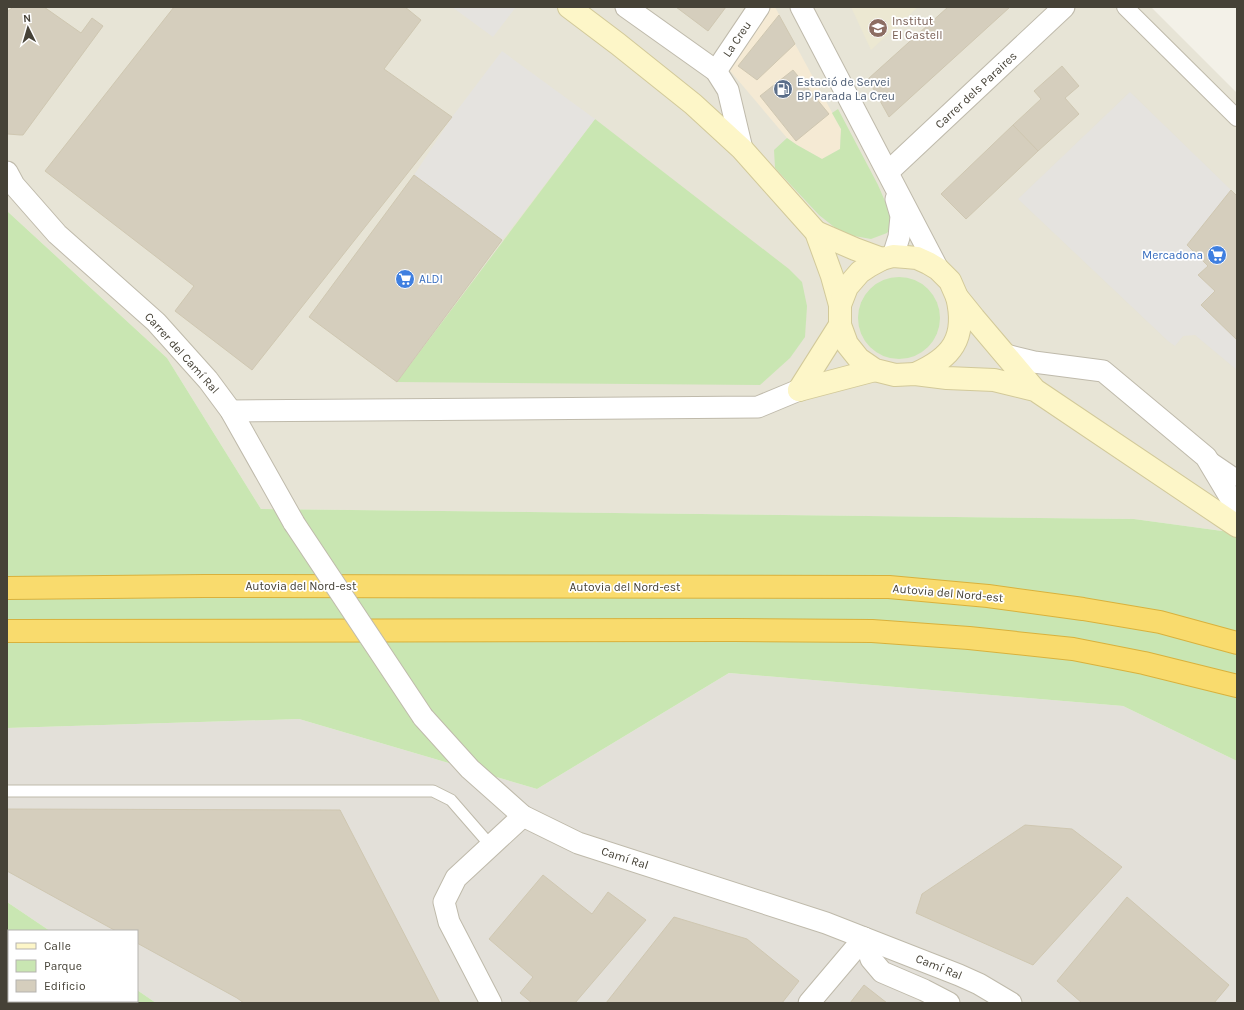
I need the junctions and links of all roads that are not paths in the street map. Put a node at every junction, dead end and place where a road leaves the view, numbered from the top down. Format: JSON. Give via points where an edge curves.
{"nodes":[{"id":1,"x":569,"y":7,"type":"edge"},
{"id":2,"x":626,"y":7,"type":"edge"},
{"id":3,"x":759,"y":7,"type":"edge"},
{"id":4,"x":801,"y":7,"type":"edge"},
{"id":5,"x":1064,"y":7,"type":"edge"},
{"id":6,"x":1125,"y":7,"type":"edge"},
{"id":7,"x":716,"y":71,"type":"junction"},
{"id":8,"x":1237,"y":118,"type":"edge"},
{"id":9,"x":742,"y":149,"type":"junction"},
{"id":10,"x":7,"y":172,"type":"edge"},
{"id":11,"x":888,"y":172,"type":"junction"},
{"id":12,"x":816,"y":232,"type":"junction"},
{"id":13,"x":888,"y":258,"type":"junction"},
{"id":14,"x":938,"y":269,"type":"junction"},
{"id":15,"x":957,"y":296,"type":"junction"},
{"id":16,"x":840,"y":315,"type":"junction"},
{"id":17,"x":1006,"y":355,"type":"junction"},
{"id":18,"x":875,"y":370,"type":"junction"},
{"id":19,"x":915,"y":374,"type":"junction"},
{"id":20,"x":799,"y":390,"type":"junction"},
{"id":21,"x":1035,"y":390,"type":"junction"},
{"id":22,"x":231,"y":411,"type":"junction"},
{"id":23,"x":1206,"y":457,"type":"junction"},
{"id":24,"x":1237,"y":478,"type":"edge"},
{"id":25,"x":1237,"y":509,"type":"edge"},
{"id":26,"x":1237,"y":526,"type":"edge"},
{"id":27,"x":7,"y":588,"type":"edge"},
{"id":28,"x":7,"y":630,"type":"edge"},
{"id":29,"x":1237,"y":643,"type":"edge"},
{"id":30,"x":1237,"y":686,"type":"edge"},
{"id":31,"x":423,"y":717,"type":"joint"},
{"id":32,"x":7,"y":791,"type":"edge"},
{"id":33,"x":524,"y":816,"type":"junction"},
{"id":34,"x":491,"y":846,"type":"junction"},
{"id":35,"x":864,"y":938,"type":"junction"},
{"id":36,"x":491,"y":1003,"type":"edge"},
{"id":37,"x":809,"y":1003,"type":"edge"},
{"id":38,"x":949,"y":1003,"type":"edge"},
{"id":39,"x":1011,"y":1003,"type":"edge"}],
"edges":[{"from":1,"to":9,"type":"main road","via":[[693,104]]},
{"from":2,"to":7,"type":"street"},
{"from":3,"to":7,"type":"street","name":"La Creu"},
{"from":4,"to":11,"type":"street"},
{"from":5,"to":11,"type":"street","name":"Carrer dels Paraires"},
{"from":6,"to":8,"type":"street"},
{"from":7,"to":9,"type":"street","via":[[728,90]]},
{"from":9,"to":12,"type":"main road"},
{"from":10,"to":22,"type":"street","name":"Carrer del Camí Ral","via":[[14,185],[56,234],[156,322],[208,380]]},
{"from":11,"to":13,"type":"street","via":[[901,216],[899,237]]},
{"from":11,"to":14,"type":"street"},
{"from":12,"to":13,"type":"main road","via":[[855,249]]},
{"from":12,"to":16,"type":"main road","via":[[832,276]]},
{"from":13,"to":14,"type":"main road","via":[[917,258]]},
{"from":13,"to":16,"type":"main road","via":[[860,272],[847,287]]},
{"from":14,"to":15,"type":"main road","via":[[950,281]]},
{"from":15,"to":17,"type":"main road"},
{"from":15,"to":19,"type":"main road","via":[[961,323],[951,349],[930,368]]},
{"from":16,"to":18,"type":"main road","via":[[846,344],[858,359]]},
{"from":16,"to":20,"type":"main road"},
{"from":17,"to":21,"type":"main road"},
{"from":17,"to":23,"type":"street","via":[[1034,362],[1103,370]]},
{"from":18,"to":19,"type":"main road","via":[[895,375]]},
{"from":18,"to":20,"type":"main road"},
{"from":19,"to":21,"type":"main road","via":[[994,380]]},
{"from":20,"to":22,"type":"street","via":[[758,407]]},
{"from":21,"to":26,"type":"main road"},
{"from":22,"to":31,"type":"street","name":"Carrer del Camí Ral","bridge":true,"via":[[294,524]]},
{"from":23,"to":24,"type":"street"},
{"from":23,"to":25,"type":"street"},
{"from":27,"to":29,"type":"highway","name":"Autovia del Nord-est","via":[[889,587],[988,596],[1083,609],[1160,622]]},
{"from":28,"to":30,"type":"highway","via":[[872,631],[1073,649]]},
{"from":31,"to":33,"type":"street","name":"Camí Ral","via":[[470,769]]},
{"from":32,"to":34,"type":"lane","via":[[433,791],[450,800]]},
{"from":33,"to":34,"type":"street"},
{"from":33,"to":35,"type":"street","name":"Camí Ral","via":[[578,843],[826,923]]},
{"from":34,"to":36,"type":"street","via":[[456,878],[444,902],[449,922]]},
{"from":35,"to":37,"type":"street"},
{"from":35,"to":38,"type":"street","via":[[871,960],[882,972]]},
{"from":35,"to":39,"type":"street","name":"Camí Ral","via":[[959,975]]}]}
